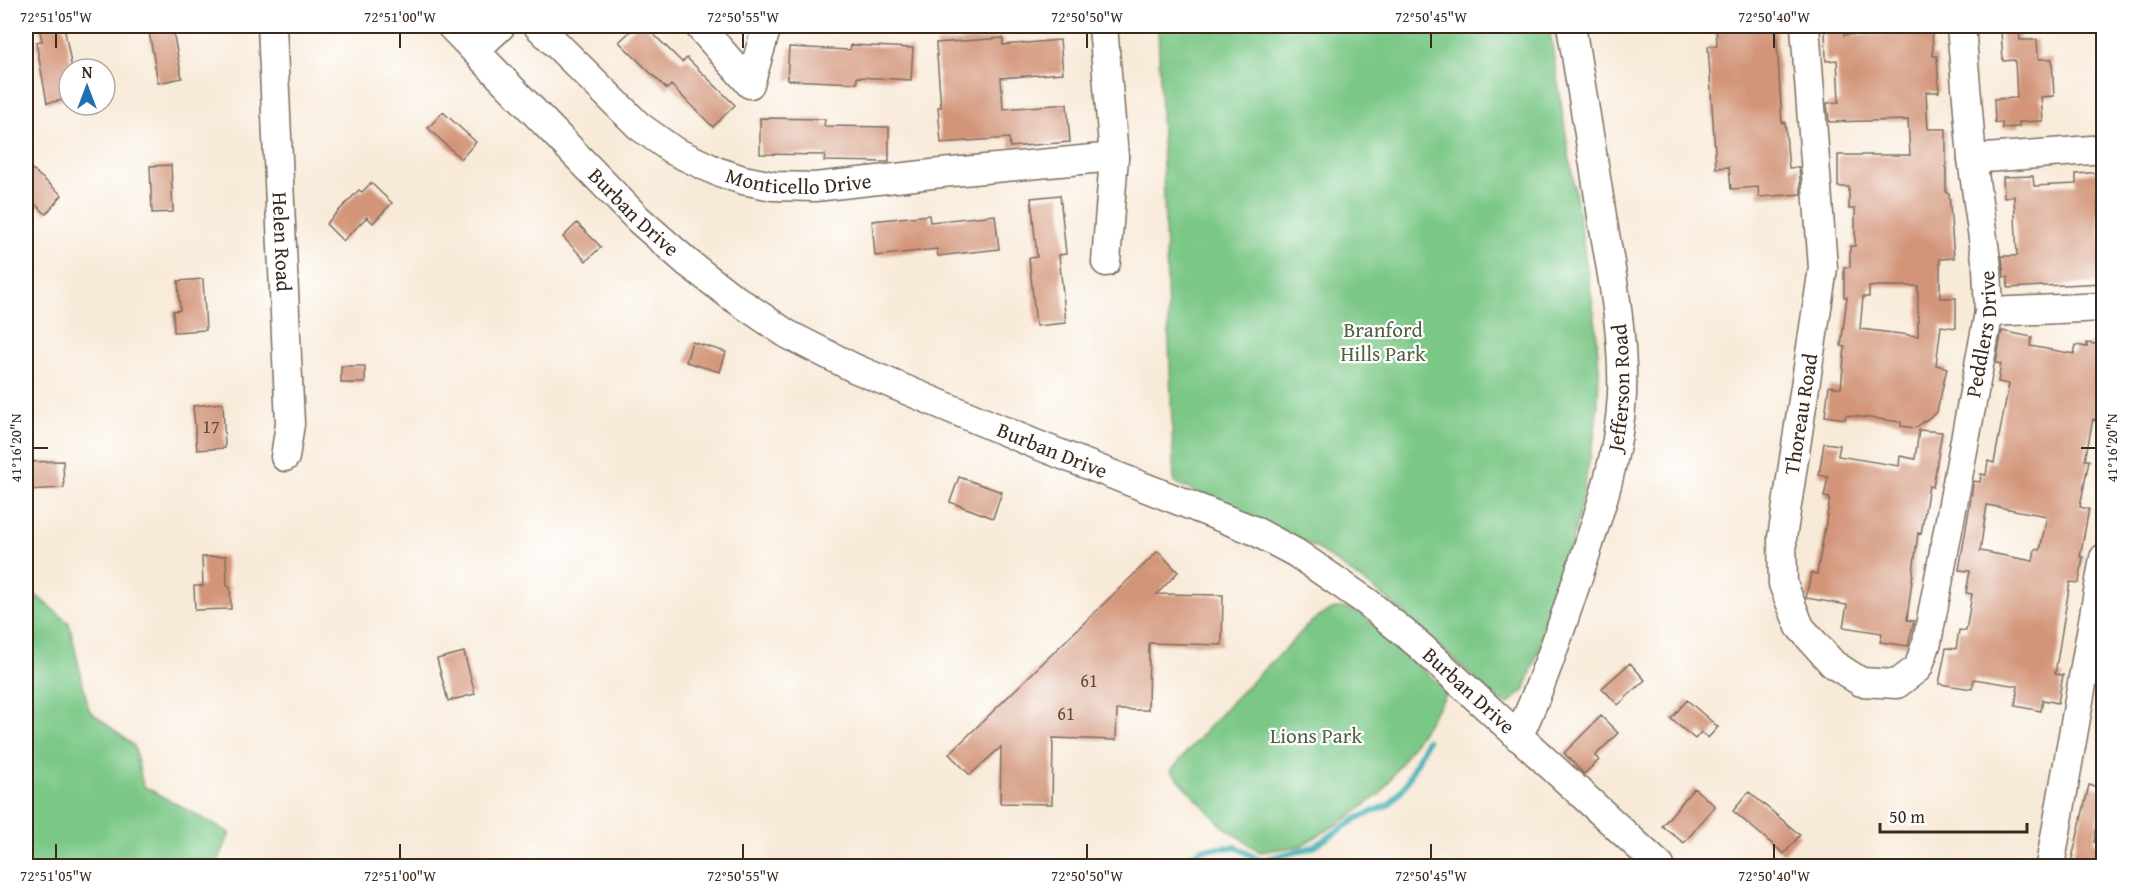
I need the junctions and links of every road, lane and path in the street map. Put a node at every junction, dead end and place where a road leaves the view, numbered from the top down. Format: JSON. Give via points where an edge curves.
{"nodes":[{"id":1,"x":272,"y":26,"type":"edge"},
{"id":2,"x":501,"y":26,"type":"edge"},
{"id":3,"x":538,"y":26,"type":"edge"},
{"id":4,"x":767,"y":26,"type":"edge"},
{"id":5,"x":1103,"y":26,"type":"edge"},
{"id":6,"x":1571,"y":26,"type":"edge"},
{"id":7,"x":1805,"y":26,"type":"edge"},
{"id":8,"x":1961,"y":26,"type":"edge"},
{"id":9,"x":454,"y":27,"type":"edge"},
{"id":10,"x":700,"y":27,"type":"edge"},
{"id":11,"x":475,"y":50,"type":"junction"},
{"id":12,"x":2103,"y":149,"type":"edge"},
{"id":13,"x":1114,"y":157,"type":"junction"},
{"id":14,"x":1971,"y":159,"type":"junction"},
{"id":15,"x":1106,"y":262,"type":"dead end"},
{"id":16,"x":2103,"y":308,"type":"edge"},
{"id":17,"x":1989,"y":312,"type":"junction"},
{"id":18,"x":285,"y":457,"type":"dead end"},
{"id":19,"x":2103,"y":558,"type":"edge"},
{"id":20,"x":1928,"y":642,"type":"joint"},
{"id":21,"x":1518,"y":737,"type":"junction"},
{"id":22,"x":1660,"y":867,"type":"edge"},
{"id":23,"x":2050,"y":867,"type":"edge"}],
"edges":[{"from":1,"to":18,"type":"street","name":"Helen Road","via":[[290,424]]},
{"from":2,"to":11,"type":"street"},
{"from":3,"to":13,"type":"street","name":"Monticello Drive","via":[[639,126],[674,151],[743,180],[773,186],[815,187]]},
{"from":4,"to":10,"type":"street","via":[[750,84]]},
{"from":5,"to":13,"type":"street"},
{"from":6,"to":21,"type":"street","name":"Jefferson Road","via":[[1614,285],[1622,394],[1603,501],[1548,665]]},
{"from":7,"to":20,"type":"street","name":"Thoreau Road","via":[[1823,268],[1782,538],[1784,584],[1800,627],[1833,664],[1861,682],[1897,684],[1918,668]]},
{"from":8,"to":14,"type":"street","name":"Peddlers Drive"},
{"from":9,"to":11,"type":"street","name":"Burban Drive"},
{"from":11,"to":21,"type":"street","name":"Burban Drive","via":[[638,219],[705,276],[787,334],[902,389],[1234,522],[1296,553],[1389,620]]},
{"from":12,"to":14,"type":"street"},
{"from":13,"to":15,"type":"street"},
{"from":14,"to":17,"type":"street","name":"Peddlers Drive","via":[[1987,267]]},
{"from":16,"to":17,"type":"street"},
{"from":17,"to":20,"type":"street","name":"Peddlers Drive"},
{"from":19,"to":23,"type":"street"},
{"from":21,"to":22,"type":"street","name":"Burban Drive"}]}
